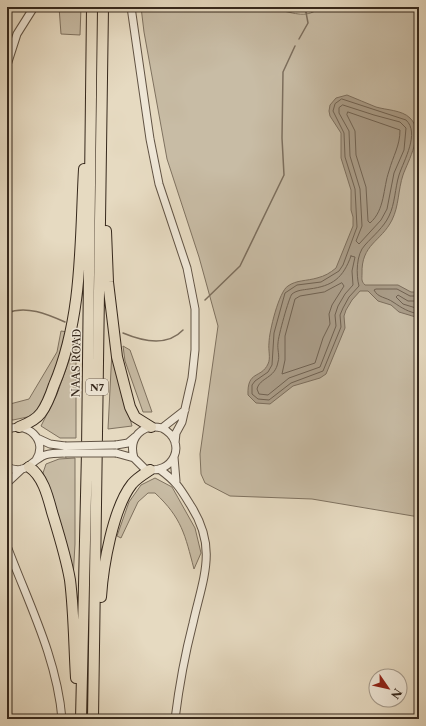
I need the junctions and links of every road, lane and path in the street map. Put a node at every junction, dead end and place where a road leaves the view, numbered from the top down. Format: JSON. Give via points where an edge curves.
{"nodes":[{"id":1,"x":34,"y":7,"type":"edge"},
{"id":2,"x":92,"y":7,"type":"edge"},
{"id":3,"x":103,"y":7,"type":"edge"},
{"id":4,"x":131,"y":7,"type":"edge"},
{"id":5,"x":102,"y":54,"type":"junction"},
{"id":6,"x":92,"y":55,"type":"junction"},
{"id":7,"x":7,"y":64,"type":"edge"},
{"id":8,"x":185,"y":410,"type":"junction"},
{"id":9,"x":151,"y":427,"type":"junction"},
{"id":10,"x":162,"y":428,"type":"junction"},
{"id":11,"x":11,"y":429,"type":"edge"},
{"id":12,"x":135,"y":437,"type":"junction"},
{"id":13,"x":37,"y":438,"type":"junction"},
{"id":14,"x":175,"y":443,"type":"junction"},
{"id":15,"x":65,"y":449,"type":"junction"},
{"id":16,"x":116,"y":449,"type":"junction"},
{"id":17,"x":174,"y":457,"type":"junction"},
{"id":18,"x":134,"y":458,"type":"junction"},
{"id":19,"x":29,"y":466,"type":"junction"},
{"id":20,"x":7,"y":467,"type":"edge"},
{"id":21,"x":154,"y":470,"type":"junction"},
{"id":22,"x":176,"y":482,"type":"junction"},
{"id":23,"x":7,"y":483,"type":"edge"},
{"id":24,"x":7,"y":546,"type":"edge"},
{"id":25,"x":62,"y":719,"type":"edge"},
{"id":26,"x":77,"y":719,"type":"edge"},
{"id":27,"x":81,"y":719,"type":"edge"},
{"id":28,"x":93,"y":719,"type":"edge"},
{"id":29,"x":175,"y":719,"type":"edge"}],
"edges":[{"from":1,"to":7,"type":"street","via":[[17,34]]},
{"from":2,"to":6,"type":"highway","name":"NAAS ROAD","number":"N7"},
{"from":3,"to":5,"type":"highway","name":"NAAS ROAD","number":"N7"},
{"from":4,"to":8,"type":"street","via":[[159,184],[188,268],[194,302],[196,350],[190,394]]},
{"from":5,"to":9,"type":"highway","number":"N7","via":[[104,209],[112,328],[130,407],[135,417]]},
{"from":5,"to":28,"type":"highway","name":"NAAS ROAD","number":"N7"},
{"from":6,"to":11,"type":"highway","number":"N7","via":[[87,93],[77,285],[72,324],[58,376],[47,403],[36,418]]},
{"from":6,"to":27,"type":"highway","name":"NAAS ROAD","number":"N7"},
{"from":8,"to":10,"type":"street"},
{"from":8,"to":14,"type":"street"},
{"from":9,"to":10,"type":"street"},
{"from":9,"to":12,"type":"street","via":[[141,430]]},
{"from":10,"to":14,"type":"street","via":[[171,434]]},
{"from":11,"to":13,"type":"street","via":[[31,431]]},
{"from":12,"to":16,"type":"street"},
{"from":12,"to":18,"type":"street","via":[[132,447]]},
{"from":13,"to":15,"type":"street"},
{"from":13,"to":19,"type":"street","via":[[40,452]]},
{"from":14,"to":17,"type":"street"},
{"from":15,"to":16,"type":"street","bridge":true},
{"from":15,"to":19,"type":"street","via":[[44,455]]},
{"from":16,"to":18,"type":"street"},
{"from":17,"to":21,"type":"street","via":[[168,465]]},
{"from":17,"to":22,"type":"street"},
{"from":18,"to":21,"type":"street","via":[[140,466]]},
{"from":19,"to":20,"type":"street"},
{"from":19,"to":23,"type":"street"},
{"from":19,"to":26,"type":"highway","via":[[36,472],[48,498],[67,563],[73,608]]},
{"from":21,"to":22,"type":"street"},
{"from":21,"to":28,"type":"highway","number":"N7","via":[[133,483],[127,492],[107,553],[101,592]]},
{"from":22,"to":29,"type":"street","via":[[204,528],[208,556]]},
{"from":24,"to":25,"type":"street","via":[[47,647]]}]}
